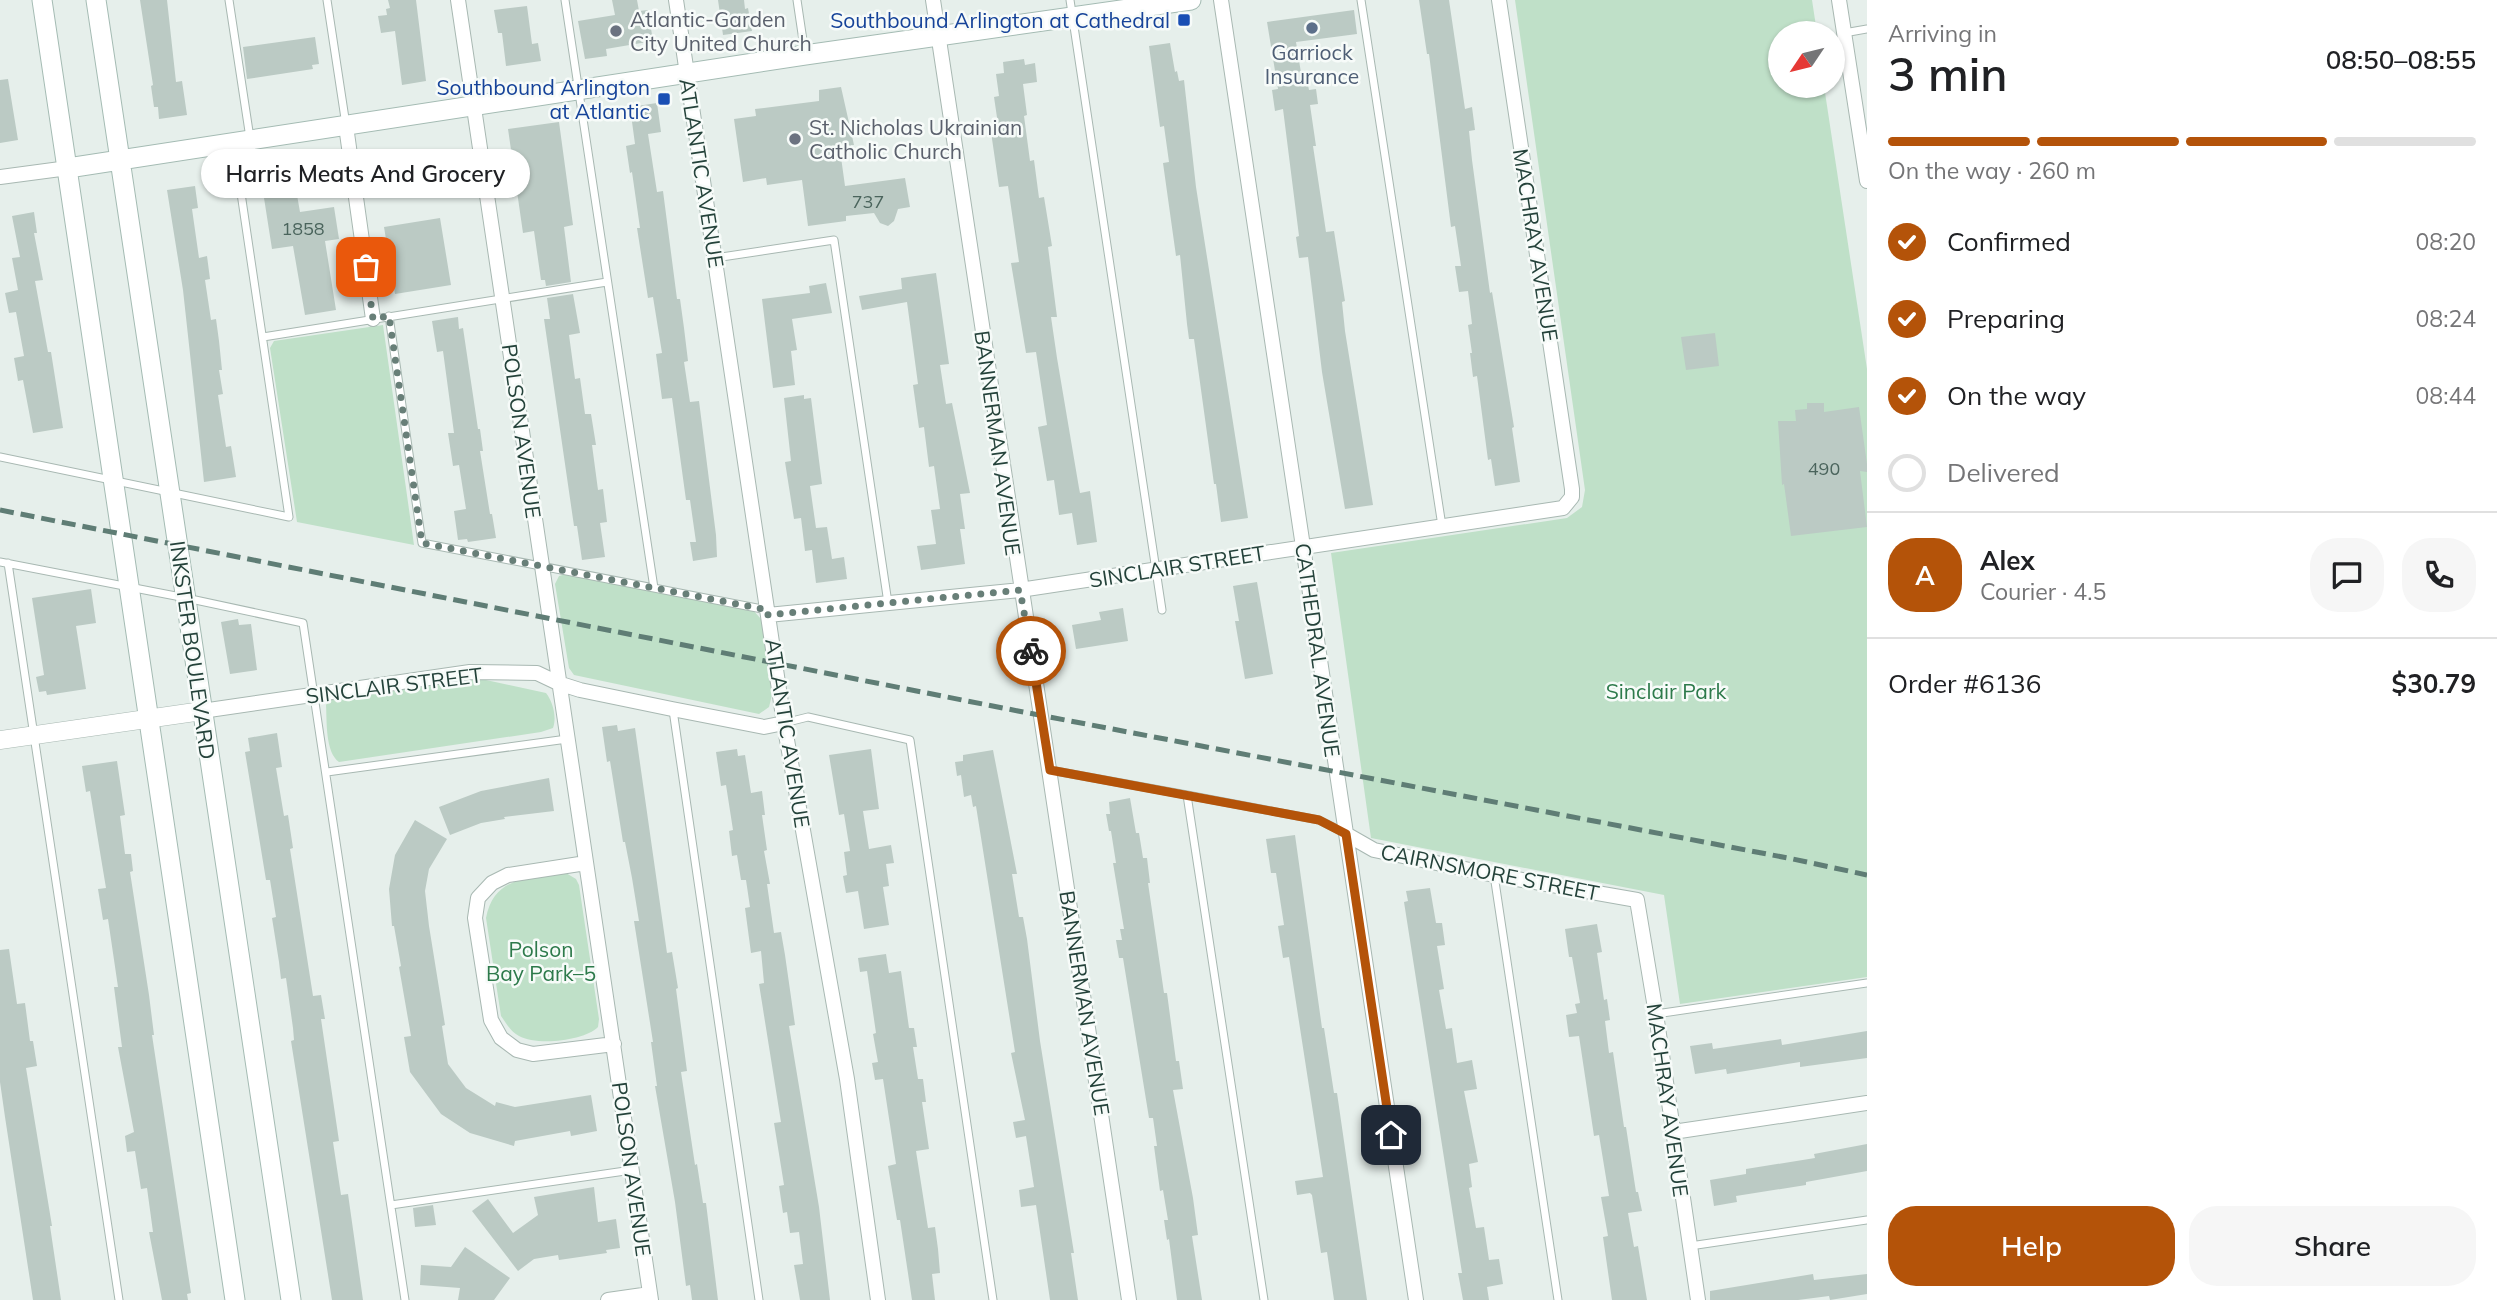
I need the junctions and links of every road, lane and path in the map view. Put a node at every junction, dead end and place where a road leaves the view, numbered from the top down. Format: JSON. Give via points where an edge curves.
{"nodes":[{"id":1,"x":41,"y":0,"type":"edge"},
{"id":2,"x":96,"y":0,"type":"edge"},
{"id":3,"x":229,"y":0,"type":"edge"},
{"id":4,"x":327,"y":0,"type":"edge"},
{"id":5,"x":458,"y":0,"type":"edge"},
{"id":6,"x":565,"y":0,"type":"edge"},
{"id":7,"x":676,"y":0,"type":"edge"},
{"id":8,"x":797,"y":0,"type":"edge"},
{"id":9,"x":933,"y":0,"type":"edge"},
{"id":10,"x":1191,"y":0,"type":"edge"},
{"id":11,"x":1221,"y":0,"type":"edge"},
{"id":12,"x":1361,"y":0,"type":"edge"},
{"id":13,"x":1499,"y":0,"type":"edge"},
{"id":14,"x":1839,"y":0,"type":"edge"},
{"id":15,"x":1072,"y":8,"type":"edge"},
{"id":16,"x":1842,"y":21,"type":"edge"},
{"id":17,"x":1867,"y":29,"type":"edge"},
{"id":18,"x":1845,"y":33,"type":"edge"},
{"id":19,"x":938,"y":36,"type":"junction"},
{"id":20,"x":1845,"y":39,"type":"edge"},
{"id":21,"x":806,"y":55,"type":"junction"},
{"id":22,"x":687,"y":75,"type":"junction"},
{"id":23,"x":578,"y":91,"type":"junction"},
{"id":24,"x":474,"y":106,"type":"junction"},
{"id":25,"x":346,"y":126,"type":"junction"},
{"id":26,"x":242,"y":140,"type":"junction"},
{"id":27,"x":1864,"y":146,"type":"edge"},
{"id":28,"x":120,"y":159,"type":"junction"},
{"id":29,"x":68,"y":167,"type":"junction"},
{"id":30,"x":0,"y":177,"type":"edge"},
{"id":31,"x":1867,"y":181,"type":"edge"},
{"id":32,"x":715,"y":258,"type":"junction"},
{"id":33,"x":607,"y":282,"type":"junction"},
{"id":34,"x":502,"y":298,"type":"junction"},
{"id":35,"x":389,"y":316,"type":"junction"},
{"id":36,"x":373,"y":319,"type":"junction"},
{"id":37,"x":263,"y":337,"type":"junction"},
{"id":38,"x":0,"y":457,"type":"edge"},
{"id":39,"x":111,"y":480,"type":"junction"},
{"id":40,"x":1572,"y":489,"type":"joint"},
{"id":41,"x":170,"y":491,"type":"junction"},
{"id":42,"x":1441,"y":526,"type":"junction"},
{"id":43,"x":1303,"y":547,"type":"junction"},
{"id":44,"x":4,"y":563,"type":"edge"},
{"id":45,"x":542,"y":566,"type":"junction"},
{"id":46,"x":1158,"y":569,"type":"junction"},
{"id":47,"x":130,"y":587,"type":"junction"},
{"id":48,"x":654,"y":588,"type":"junction"},
{"id":49,"x":1020,"y":590,"type":"junction"},
{"id":50,"x":186,"y":597,"type":"junction"},
{"id":51,"x":888,"y":603,"type":"junction"},
{"id":52,"x":1162,"y":610,"type":"dead end"},
{"id":53,"x":768,"y":613,"type":"junction"},
{"id":54,"x":558,"y":683,"type":"junction"},
{"id":55,"x":315,"y":695,"type":"junction"},
{"id":56,"x":673,"y":709,"type":"junction"},
{"id":57,"x":202,"y":711,"type":"junction"},
{"id":58,"x":149,"y":718,"type":"junction"},
{"id":59,"x":784,"y":723,"type":"junction"},
{"id":60,"x":34,"y":735,"type":"junction"},
{"id":61,"x":567,"y":739,"type":"junction"},
{"id":62,"x":0,"y":740,"type":"edge"},
{"id":63,"x":1050,"y":770,"type":"junction"},
{"id":64,"x":327,"y":772,"type":"junction"},
{"id":65,"x":1187,"y":795,"type":"junction"},
{"id":66,"x":1346,"y":834,"type":"junction"},
{"id":67,"x":586,"y":863,"type":"junction"},
{"id":68,"x":1494,"y":875,"type":"junction"},
{"id":69,"x":1637,"y":900,"type":"joint"},
{"id":70,"x":1867,"y":983,"type":"edge"},
{"id":71,"x":1656,"y":1014,"type":"junction"},
{"id":72,"x":614,"y":1044,"type":"junction"},
{"id":73,"x":1867,"y":1103,"type":"edge"},
{"id":74,"x":1673,"y":1132,"type":"junction"},
{"id":75,"x":632,"y":1170,"type":"junction"},
{"id":76,"x":391,"y":1205,"type":"junction"},
{"id":77,"x":1867,"y":1220,"type":"edge"},
{"id":78,"x":1690,"y":1246,"type":"junction"},
{"id":79,"x":650,"y":1297,"type":"edge"},
{"id":80,"x":119,"y":1300,"type":"edge"},
{"id":81,"x":235,"y":1300,"type":"edge"},
{"id":82,"x":291,"y":1300,"type":"edge"},
{"id":83,"x":405,"y":1300,"type":"edge"},
{"id":84,"x":608,"y":1300,"type":"edge"},
{"id":85,"x":759,"y":1300,"type":"edge"},
{"id":86,"x":878,"y":1300,"type":"edge"},
{"id":87,"x":993,"y":1300,"type":"edge"},
{"id":88,"x":1129,"y":1300,"type":"edge"},
{"id":89,"x":1264,"y":1300,"type":"edge"},
{"id":90,"x":1416,"y":1300,"type":"edge"},
{"id":91,"x":1558,"y":1300,"type":"edge"},
{"id":92,"x":1698,"y":1300,"type":"edge"}],
"edges":[{"from":1,"to":29,"type":"main road"},
{"from":2,"to":28,"type":"main road","name":"INKSTER BOULEVARD"},
{"from":3,"to":26,"type":"lane"},
{"from":4,"to":25,"type":"lane"},
{"from":5,"to":24,"type":"street","name":"POLSON AVENUE"},
{"from":6,"to":23,"type":"lane"},
{"from":7,"to":22,"type":"street","name":"ATLANTIC AVENUE"},
{"from":8,"to":21,"type":"lane"},
{"from":9,"to":19,"type":"street","name":"BANNERMAN AVENUE"},
{"from":10,"to":15,"type":"main road"},
{"from":11,"to":43,"type":"street","name":"CATHEDRAL AVENUE"},
{"from":12,"to":42,"type":"lane"},
{"from":13,"to":40,"type":"street","name":"MACHRAY AVENUE"},
{"from":14,"to":16,"type":"street"},
{"from":15,"to":19,"type":"main road"},
{"from":15,"to":46,"type":"lane"},
{"from":17,"to":18,"type":"lane"},
{"from":19,"to":21,"type":"main road"},
{"from":19,"to":49,"type":"street","name":"BANNERMAN AVENUE"},
{"from":20,"to":27,"type":"street"},
{"from":21,"to":22,"type":"main road"},
{"from":22,"to":23,"type":"main road"},
{"from":22,"to":32,"type":"street","name":"ATLANTIC AVENUE"},
{"from":23,"to":24,"type":"main road"},
{"from":23,"to":33,"type":"lane"},
{"from":24,"to":25,"type":"main road"},
{"from":24,"to":34,"type":"street","name":"POLSON AVENUE"},
{"from":25,"to":26,"type":"main road"},
{"from":25,"to":36,"type":"street"},
{"from":26,"to":28,"type":"main road"},
{"from":26,"to":37,"type":"lane"},
{"from":27,"to":31,"type":"street"},
{"from":28,"to":29,"type":"main road"},
{"from":28,"to":41,"type":"main road","name":"INKSTER BOULEVARD"},
{"from":29,"to":30,"type":"street"},
{"from":29,"to":39,"type":"main road"},
{"from":32,"to":51,"type":"lane","via":[[834,240]]},
{"from":32,"to":53,"type":"street","name":"ATLANTIC AVENUE"},
{"from":33,"to":34,"type":"lane"},
{"from":33,"to":48,"type":"lane"},
{"from":34,"to":35,"type":"lane"},
{"from":34,"to":45,"type":"street","name":"POLSON AVENUE"},
{"from":35,"to":36,"type":"lane"},
{"from":35,"to":45,"type":"lane","via":[[422,543]]},
{"from":36,"to":37,"type":"lane"},
{"from":37,"to":41,"type":"lane","via":[[289,517]]},
{"from":38,"to":39,"type":"lane"},
{"from":39,"to":41,"type":"lane"},
{"from":39,"to":47,"type":"main road"},
{"from":40,"to":42,"type":"street","name":"SINCLAIR STREET","via":[[1563,508]]},
{"from":41,"to":50,"type":"main road","name":"INKSTER BOULEVARD"},
{"from":42,"to":43,"type":"street","name":"SINCLAIR STREET"},
{"from":43,"to":46,"type":"street","name":"SINCLAIR STREET"},
{"from":43,"to":66,"type":"street","name":"CATHEDRAL AVENUE"},
{"from":44,"to":47,"type":"lane"},
{"from":44,"to":60,"type":"lane"},
{"from":45,"to":48,"type":"lane"},
{"from":45,"to":54,"type":"street","name":"POLSON AVENUE"},
{"from":46,"to":49,"type":"street","name":"SINCLAIR STREET"},
{"from":46,"to":52,"type":"lane"},
{"from":47,"to":50,"type":"lane"},
{"from":47,"to":58,"type":"main road"},
{"from":48,"to":53,"type":"lane"},
{"from":49,"to":51,"type":"street","name":"SINCLAIR STREET"},
{"from":49,"to":63,"type":"street","name":"BANNERMAN AVENUE"},
{"from":50,"to":55,"type":"lane","via":[[303,623]]},
{"from":50,"to":57,"type":"main road","name":"INKSTER BOULEVARD"},
{"from":51,"to":53,"type":"street","name":"SINCLAIR STREET"},
{"from":53,"to":59,"type":"street","name":"ATLANTIC AVENUE"},
{"from":54,"to":55,"type":"street","name":"SINCLAIR STREET","via":[[537,673],[470,672]]},
{"from":54,"to":56,"type":"street","name":"SINCLAIR STREET"},
{"from":54,"to":61,"type":"street","name":"POLSON AVENUE"},
{"from":55,"to":57,"type":"street","name":"SINCLAIR STREET"},
{"from":55,"to":64,"type":"lane"},
{"from":56,"to":59,"type":"street","name":"SINCLAIR STREET","via":[[764,727]]},
{"from":56,"to":85,"type":"lane"},
{"from":57,"to":58,"type":"street","name":"SINCLAIR STREET"},
{"from":57,"to":82,"type":"main road","name":"INKSTER BOULEVARD"},
{"from":58,"to":60,"type":"street","name":"SINCLAIR STREET"},
{"from":58,"to":81,"type":"main road"},
{"from":59,"to":86,"type":"street","name":"ATLANTIC AVENUE","via":[[847,1079]]},
{"from":59,"to":87,"type":"lane","via":[[808,717],[910,740]]},
{"from":60,"to":62,"type":"street","name":"SINCLAIR STREET"},
{"from":60,"to":80,"type":"lane"},
{"from":61,"to":64,"type":"lane"},
{"from":61,"to":67,"type":"street","name":"POLSON AVENUE"},
{"from":63,"to":65,"type":"lane"},
{"from":63,"to":88,"type":"street","name":"BANNERMAN AVENUE"},
{"from":64,"to":76,"type":"lane"},
{"from":65,"to":66,"type":"lane","via":[[1319,820]]},
{"from":65,"to":89,"type":"lane"},
{"from":66,"to":68,"type":"street","name":"CAIRNSMORE STREET","via":[[1374,850]]},
{"from":66,"to":90,"type":"street","name":"CATHEDRAL AVENUE"},
{"from":67,"to":72,"type":"street","name":"POLSON AVENUE"},
{"from":67,"to":72,"type":"street","via":[[508,875],[478,898],[475,918],[491,1020],[501,1038],[517,1050],[533,1054]]},
{"from":68,"to":69,"type":"street","name":"CAIRNSMORE STREET"},
{"from":68,"to":91,"type":"lane"},
{"from":69,"to":71,"type":"street","name":"MACHRAY AVENUE"},
{"from":70,"to":71,"type":"lane"},
{"from":71,"to":74,"type":"street","name":"MACHRAY AVENUE"},
{"from":72,"to":75,"type":"street","name":"POLSON AVENUE"},
{"from":73,"to":74,"type":"street"},
{"from":74,"to":78,"type":"street","name":"MACHRAY AVENUE"},
{"from":75,"to":76,"type":"lane"},
{"from":75,"to":79,"type":"street","name":"POLSON AVENUE"},
{"from":76,"to":83,"type":"lane"},
{"from":77,"to":78,"type":"lane"},
{"from":78,"to":92,"type":"street","name":"MACHRAY AVENUE"},
{"from":79,"to":84,"type":"street","name":"POLSON AVENUE"}]}
